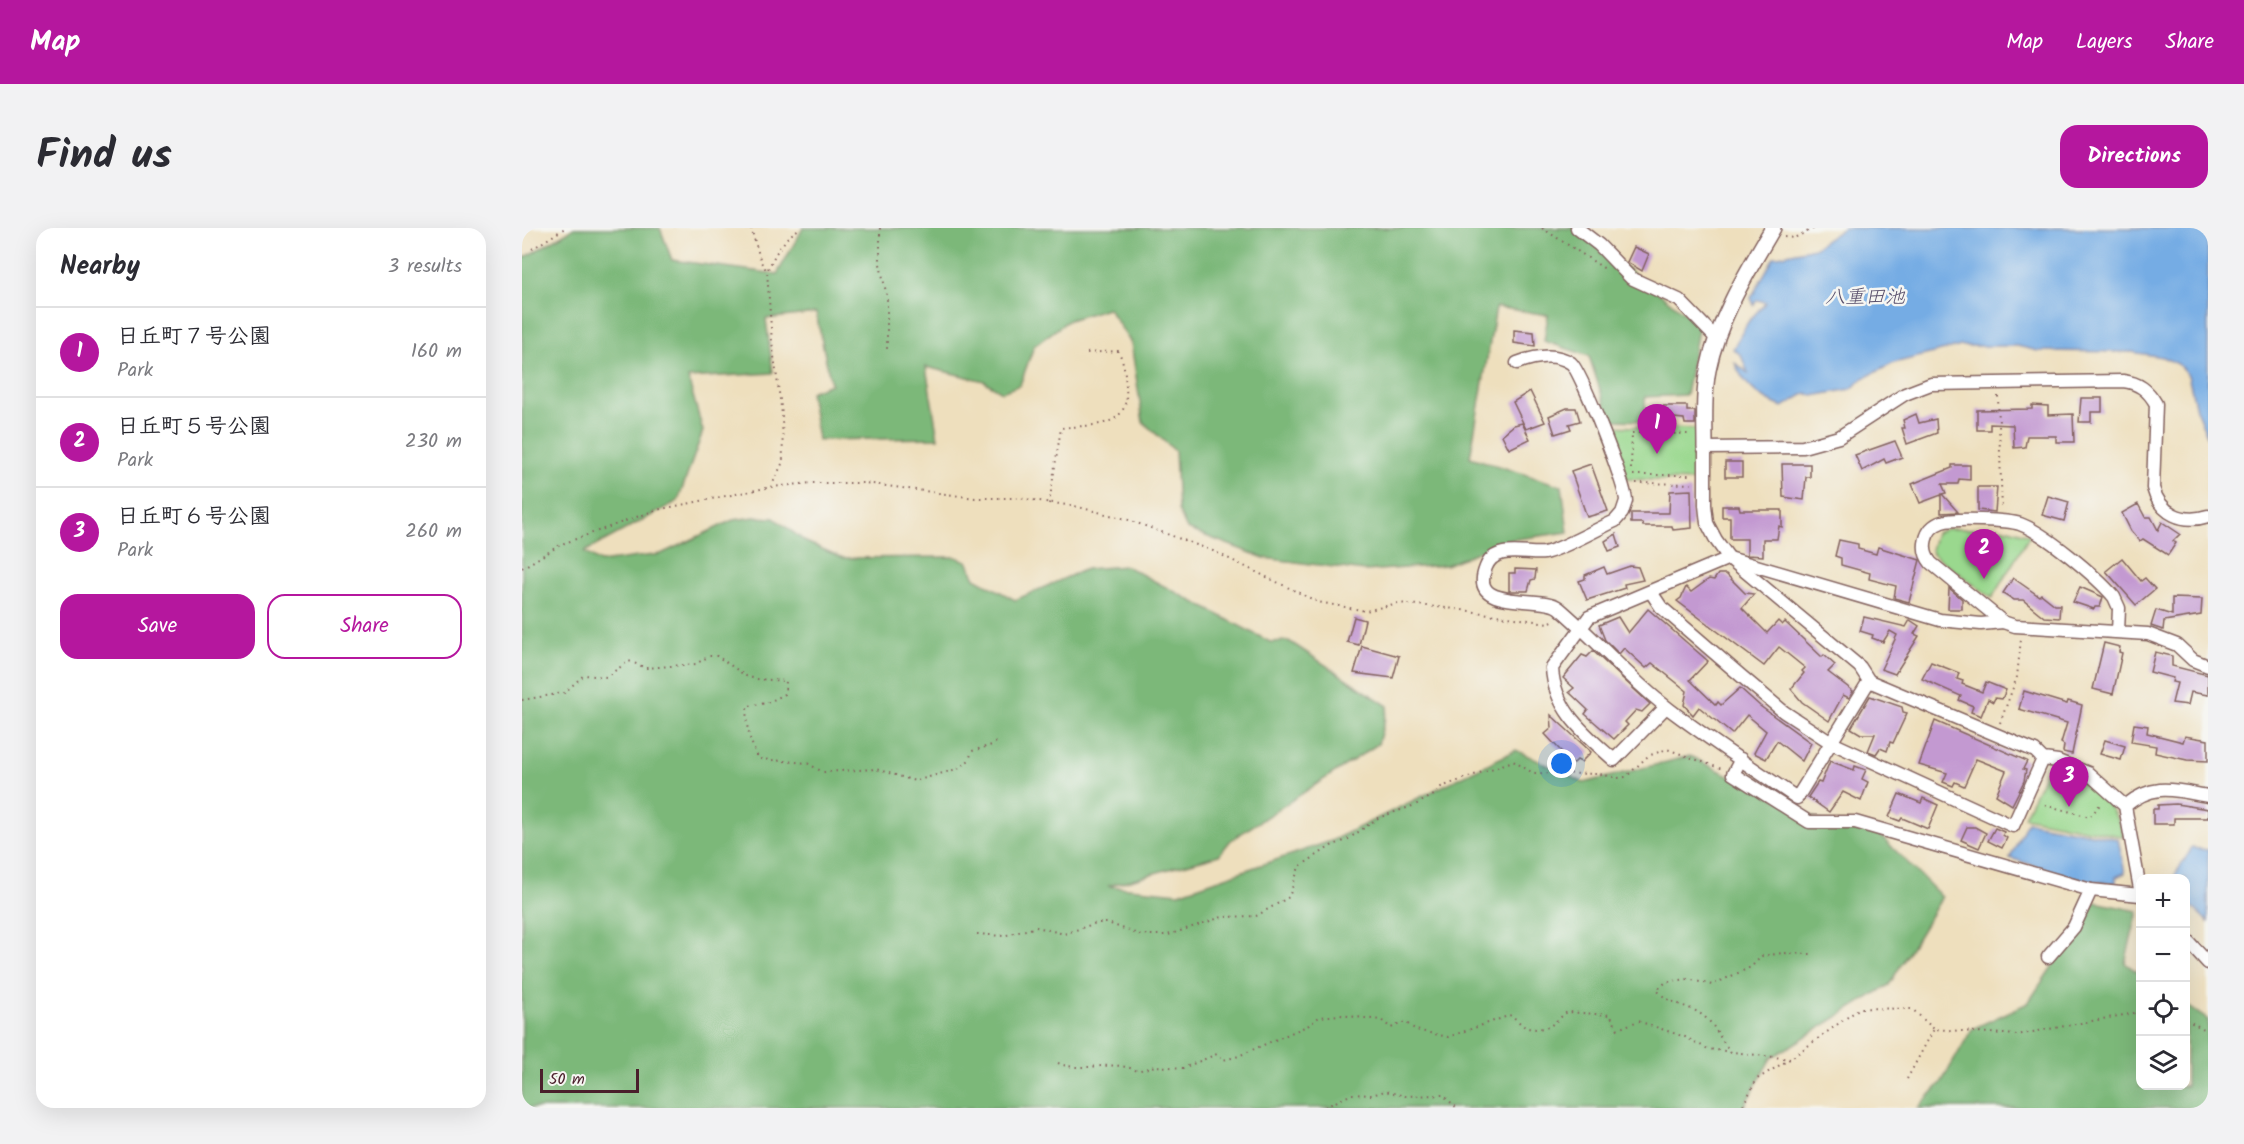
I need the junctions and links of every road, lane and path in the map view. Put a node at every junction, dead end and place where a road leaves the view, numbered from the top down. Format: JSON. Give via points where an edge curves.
{"nodes":[{"id":1,"x":566,"y":228,"type":"edge"},
{"id":2,"x":752,"y":228,"type":"edge"},
{"id":3,"x":800,"y":228,"type":"edge"},
{"id":4,"x":880,"y":228,"type":"edge"},
{"id":5,"x":1542,"y":228,"type":"edge"},
{"id":6,"x":1577,"y":228,"type":"edge"},
{"id":7,"x":1815,"y":228,"type":"edge"},
{"id":8,"x":1771,"y":230,"type":"edge"},
{"id":9,"x":532,"y":249,"type":"dead end"},
{"id":10,"x":768,"y":271,"type":"junction"},
{"id":11,"x":1609,"y":272,"type":"dead end"},
{"id":12,"x":1717,"y":339,"type":"junction"},
{"id":13,"x":887,"y":351,"type":"dead end"},
{"id":14,"x":1085,"y":353,"type":"dead end"},
{"id":15,"x":1517,"y":363,"type":"dead end"},
{"id":16,"x":1997,"y":384,"type":"junction"},
{"id":17,"x":1693,"y":434,"type":"dead end"},
{"id":18,"x":1706,"y":448,"type":"junction"},
{"id":19,"x":1705,"y":478,"type":"junction"},
{"id":20,"x":1621,"y":483,"type":"junction"},
{"id":21,"x":771,"y":487,"type":"junction"},
{"id":22,"x":1049,"y":504,"type":"junction"},
{"id":23,"x":2208,"y":516,"type":"edge"},
{"id":24,"x":2003,"y":521,"type":"junction"},
{"id":25,"x":1730,"y":558,"type":"junction"},
{"id":26,"x":522,"y":568,"type":"edge"},
{"id":27,"x":1651,"y":592,"type":"junction"},
{"id":28,"x":1566,"y":615,"type":"junction"},
{"id":29,"x":2003,"y":622,"type":"junction"},
{"id":30,"x":2022,"y":626,"type":"junction"},
{"id":31,"x":1580,"y":628,"type":"junction"},
{"id":32,"x":2118,"y":632,"type":"junction"},
{"id":33,"x":2207,"y":664,"type":"edge"},
{"id":34,"x":1869,"y":681,"type":"junction"},
{"id":35,"x":522,"y":700,"type":"edge"},
{"id":36,"x":1666,"y":706,"type":"junction"},
{"id":37,"x":1996,"y":734,"type":"junction"},
{"id":38,"x":999,"y":740,"type":"dead end"},
{"id":39,"x":1830,"y":742,"type":"junction"},
{"id":40,"x":1741,"y":759,"type":"junction"},
{"id":41,"x":2043,"y":759,"type":"junction"},
{"id":42,"x":1733,"y":774,"type":"junction"},
{"id":43,"x":2110,"y":793,"type":"junction"},
{"id":44,"x":2208,"y":796,"type":"edge"},
{"id":45,"x":2045,"y":805,"type":"dead end"},
{"id":46,"x":2125,"y":806,"type":"junction"},
{"id":47,"x":2137,"y":874,"type":"edge"},
{"id":48,"x":2091,"y":890,"type":"junction"},
{"id":49,"x":2136,"y":896,"type":"edge"},
{"id":50,"x":977,"y":934,"type":"dead end"},
{"id":51,"x":2190,"y":943,"type":"edge"},
{"id":52,"x":1811,"y":954,"type":"dead end"},
{"id":53,"x":2048,"y":957,"type":"dead end"},
{"id":54,"x":2208,"y":963,"type":"edge"},
{"id":55,"x":2136,"y":1013,"type":"edge"},
{"id":56,"x":2190,"y":1022,"type":"edge"},
{"id":57,"x":1934,"y":1029,"type":"junction"},
{"id":58,"x":2208,"y":1031,"type":"edge"},
{"id":59,"x":1731,"y":1052,"type":"junction"},
{"id":60,"x":1790,"y":1059,"type":"junction"},
{"id":61,"x":1058,"y":1063,"type":"dead end"},
{"id":62,"x":1907,"y":1079,"type":"dead end"},
{"id":63,"x":1325,"y":1107,"type":"edge"},
{"id":64,"x":1457,"y":1108,"type":"edge"},
{"id":65,"x":1738,"y":1108,"type":"edge"}],
"edges":[{"from":1,"to":9,"type":"path"},
{"from":2,"to":10,"type":"path","via":[[761,262]]},
{"from":3,"to":10,"type":"path","via":[[776,253]]},
{"from":4,"to":13,"type":"path"},
{"from":5,"to":11,"type":"path"},
{"from":6,"to":12,"type":"street","via":[[1631,278],[1679,300]]},
{"from":7,"to":8,"type":"path","via":[[1794,238]]},
{"from":8,"to":12,"type":"street","via":[[1736,292]]},
{"from":10,"to":21,"type":"path","via":[[783,462]]},
{"from":12,"to":18,"type":"street","via":[[1706,385]]},
{"from":14,"to":22,"type":"path","via":[[1118,351],[1124,361],[1128,404],[1121,415],[1108,422],[1061,428]]},
{"from":15,"to":20,"type":"street","via":[[1548,357],[1575,367]]},
{"from":16,"to":18,"type":"street","via":[[1931,384],[1905,394],[1839,437],[1803,447]]},
{"from":16,"to":23,"type":"street","via":[[2123,381],[2142,387],[2156,404],[2156,497],[2168,512],[2178,517],[2189,520]]},
{"from":16,"to":24,"type":"path"},
{"from":17,"to":19,"type":"path","via":[[1632,433],[1631,476],[1691,477],[1692,472]]},
{"from":18,"to":19,"type":"street"},
{"from":19,"to":20,"type":"path"},
{"from":19,"to":25,"type":"street","via":[[1707,523]]},
{"from":20,"to":28,"type":"street","via":[[1626,501],[1615,521],[1545,553],[1501,554],[1485,568],[1485,582],[1495,597],[1547,602]]},
{"from":21,"to":22,"type":"path","via":[[866,483]]},
{"from":21,"to":26,"type":"path","via":[[656,510],[562,544]]},
{"from":22,"to":28,"type":"path","via":[[1126,519],[1213,551],[1318,602],[1366,611],[1409,604],[1548,623]]},
{"from":24,"to":29,"type":"street","via":[[1943,522],[1934,526],[1924,543],[1931,564]]},
{"from":24,"to":32,"type":"street","via":[[2035,530],[2107,589],[2119,608]]},
{"from":25,"to":27,"type":"street"},
{"from":25,"to":29,"type":"street","via":[[1941,620]]},
{"from":25,"to":34,"type":"street","via":[[1860,667]]},
{"from":27,"to":31,"type":"street","via":[[1589,617]]},
{"from":27,"to":39,"type":"street","via":[[1661,608],[1784,712]]},
{"from":28,"to":31,"type":"street"},
{"from":29,"to":30,"type":"street"},
{"from":30,"to":32,"type":"street"},
{"from":30,"to":37,"type":"path","via":[[2017,677]]},
{"from":31,"to":36,"type":"street"},
{"from":31,"to":36,"type":"street","via":[[1575,641],[1555,662],[1553,679],[1569,718],[1614,760]]},
{"from":32,"to":33,"type":"street","via":[[2161,637]]},
{"from":34,"to":37,"type":"street"},
{"from":34,"to":39,"type":"street"},
{"from":35,"to":38,"type":"path","via":[[564,693],[584,675],[606,677],[629,661],[646,668],[696,664],[717,656],[746,676],[786,681],[785,694],[768,703],[748,706],[746,711],[751,745],[759,759],[807,763],[823,772],[876,769],[915,781],[960,768],[972,751]]},
{"from":36,"to":40,"type":"street"},
{"from":37,"to":41,"type":"street","via":[[2035,751]]},
{"from":39,"to":40,"type":"street","via":[[1797,798]]},
{"from":39,"to":41,"type":"street","via":[[2013,826]]},
{"from":40,"to":42,"type":"street"},
{"from":41,"to":43,"type":"street","via":[[2088,773]]},
{"from":42,"to":48,"type":"street","via":[[1809,822],[1856,822]]},
{"from":42,"to":50,"type":"path","via":[[1667,749],[1648,756],[1626,777],[1618,778],[1533,772],[1513,761],[1441,787],[1426,800],[1390,812],[1331,846],[1299,867],[1289,897],[1256,916],[1222,917],[1168,935],[1140,935],[1108,923],[1064,934],[1037,927],[1004,936]]},
{"from":43,"to":45,"type":"path","via":[[2090,818]]},
{"from":43,"to":46,"type":"street"},
{"from":44,"to":46,"type":"street","via":[[2155,789]]},
{"from":46,"to":47,"type":"street"},
{"from":48,"to":49,"type":"street"},
{"from":48,"to":53,"type":"street","via":[[2074,927]]},
{"from":51,"to":54,"type":"street"},
{"from":52,"to":59,"type":"path","via":[[1762,956],[1751,967],[1712,985],[1688,979],[1666,982],[1657,990],[1665,1000],[1706,1018]]},
{"from":55,"to":57,"type":"path","via":[[2018,1035]]},
{"from":56,"to":58,"type":"path"},
{"from":57,"to":60,"type":"path","via":[[1912,1009],[1860,1008]]},
{"from":57,"to":62,"type":"path"},
{"from":59,"to":60,"type":"path"},
{"from":59,"to":61,"type":"path","via":[[1708,1049],[1638,1021],[1618,1029],[1610,1015],[1584,1015],[1577,1011],[1568,1012],[1550,1027],[1526,1028],[1511,1015],[1448,1037],[1416,1030],[1404,1022],[1391,1028],[1381,1020],[1340,1015],[1319,1017],[1236,1057],[1223,1059],[1217,1054],[1183,1068],[1155,1066],[1137,1071],[1126,1065],[1068,1067]]},
{"from":60,"to":65,"type":"path","via":[[1757,1079]]},
{"from":63,"to":64,"type":"path","via":[[1352,1094],[1385,1091],[1405,1096],[1443,1095]]}]}
